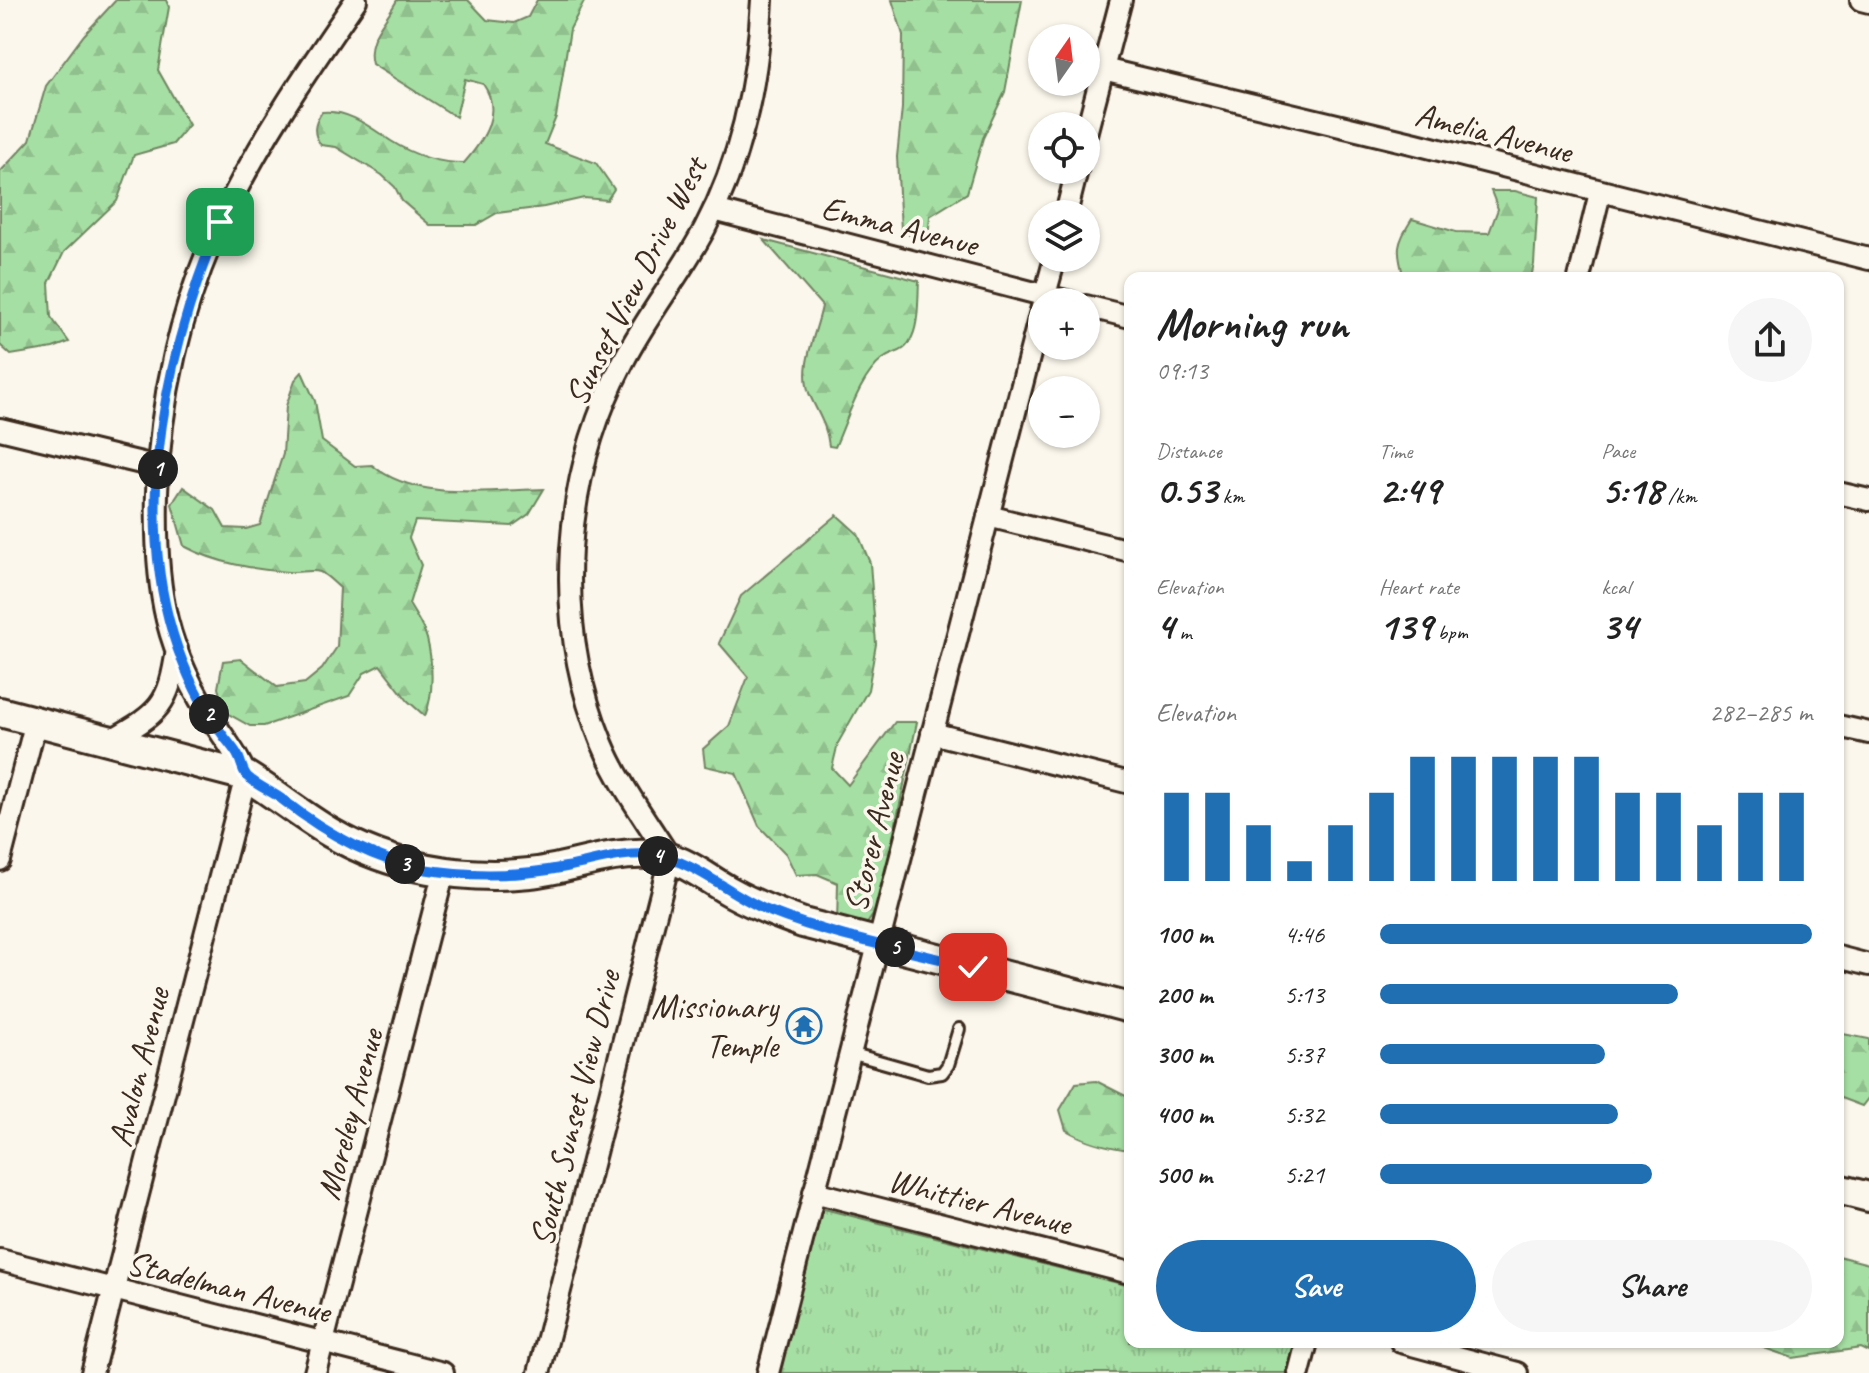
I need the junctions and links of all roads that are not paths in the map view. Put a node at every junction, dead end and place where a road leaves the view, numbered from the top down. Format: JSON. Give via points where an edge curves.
{"nodes":[{"id":1,"x":356,"y":0,"type":"edge"},
{"id":2,"x":762,"y":0,"type":"edge"},
{"id":3,"x":1121,"y":0,"type":"edge"},
{"id":4,"x":1861,"y":0,"type":"edge"},
{"id":5,"x":1869,"y":2,"type":"edge"},
{"id":6,"x":1103,"y":69,"type":"junction"},
{"id":7,"x":1092,"y":112,"type":"edge"},
{"id":8,"x":1600,"y":193,"type":"junction"},
{"id":9,"x":714,"y":210,"type":"junction"},
{"id":10,"x":1869,"y":259,"type":"edge"},
{"id":11,"x":1580,"y":272,"type":"edge"},
{"id":12,"x":1028,"y":297,"type":"edge"},
{"id":13,"x":1100,"y":310,"type":"edge"},
{"id":14,"x":1124,"y":316,"type":"edge"},
{"id":15,"x":1028,"y":360,"type":"edge"},
{"id":16,"x":0,"y":429,"type":"edge"},
{"id":17,"x":158,"y":467,"type":"junction"},
{"id":18,"x":1844,"y":494,"type":"edge"},
{"id":19,"x":1869,"y":500,"type":"edge"},
{"id":20,"x":988,"y":516,"type":"junction"},
{"id":21,"x":1124,"y":550,"type":"edge"},
{"id":22,"x":177,"y":649,"type":"junction"},
{"id":23,"x":0,"y":712,"type":"edge"},
{"id":24,"x":36,"y":721,"type":"junction"},
{"id":25,"x":1844,"y":727,"type":"edge"},
{"id":26,"x":932,"y":733,"type":"junction"},
{"id":27,"x":1869,"y":733,"type":"edge"},
{"id":28,"x":111,"y":740,"type":"junction"},
{"id":29,"x":246,"y":776,"type":"junction"},
{"id":30,"x":1124,"y":781,"type":"edge"},
{"id":31,"x":670,"y":858,"type":"junction"},
{"id":32,"x":0,"y":860,"type":"edge"},
{"id":33,"x":444,"y":871,"type":"junction"},
{"id":34,"x":878,"y":943,"type":"junction"},
{"id":35,"x":1844,"y":959,"type":"edge"},
{"id":36,"x":1869,"y":965,"type":"edge"},
{"id":37,"x":1124,"y":1006,"type":"edge"},
{"id":38,"x":959,"y":1029,"type":"dead end"},
{"id":39,"x":850,"y":1053,"type":"junction"},
{"id":40,"x":1844,"y":1191,"type":"edge"},
{"id":41,"x":814,"y":1192,"type":"junction"},
{"id":42,"x":1869,"y":1197,"type":"edge"},
{"id":43,"x":0,"y":1260,"type":"edge"},
{"id":44,"x":1124,"y":1271,"type":"edge"},
{"id":45,"x":113,"y":1289,"type":"junction"},
{"id":46,"x":323,"y":1342,"type":"junction"},
{"id":47,"x":1305,"y":1348,"type":"edge"},
{"id":48,"x":1423,"y":1348,"type":"edge"},
{"id":49,"x":92,"y":1373,"type":"edge"},
{"id":50,"x":315,"y":1373,"type":"edge"},
{"id":51,"x":443,"y":1373,"type":"edge"},
{"id":52,"x":539,"y":1373,"type":"edge"},
{"id":53,"x":768,"y":1373,"type":"edge"},
{"id":54,"x":1299,"y":1373,"type":"edge"},
{"id":55,"x":1517,"y":1373,"type":"edge"}],
"edges":[{"from":1,"to":17,"type":"street","via":[[281,113],[220,222],[184,321]]},
{"from":2,"to":9,"type":"street","name":"Sunset View Drive West","via":[[744,127]]},
{"from":3,"to":6,"type":"street"},
{"from":4,"to":5,"type":"street"},
{"from":6,"to":7,"type":"street"},
{"from":6,"to":8,"type":"street","name":"Amelia Avenue"},
{"from":8,"to":10,"type":"street","name":"Amelia Avenue"},
{"from":8,"to":11,"type":"street"},
{"from":9,"to":12,"type":"street","name":"Emma Avenue"},
{"from":9,"to":31,"type":"street","name":"Sunset View Drive West","via":[[639,333],[601,408],[581,478],[571,545],[574,640],[590,710],[613,767]]},
{"from":13,"to":14,"type":"street"},
{"from":15,"to":20,"type":"street","name":"Storer Avenue"},
{"from":16,"to":17,"type":"street"},
{"from":17,"to":22,"type":"street","via":[[162,590]]},
{"from":18,"to":19,"type":"street"},
{"from":20,"to":21,"type":"street"},
{"from":20,"to":26,"type":"street","name":"Storer Avenue"},
{"from":22,"to":28,"type":"street","via":[[168,692],[157,710]]},
{"from":22,"to":29,"type":"street"},
{"from":23,"to":24,"type":"street"},
{"from":24,"to":28,"type":"street"},
{"from":24,"to":32,"type":"street"},
{"from":25,"to":27,"type":"street"},
{"from":26,"to":30,"type":"street"},
{"from":26,"to":34,"type":"street","name":"Storer Avenue"},
{"from":28,"to":29,"type":"street"},
{"from":29,"to":33,"type":"street","via":[[356,846]]},
{"from":29,"to":45,"type":"street","name":"Avalon Avenue"},
{"from":31,"to":33,"type":"street","via":[[619,856],[505,875]]},
{"from":31,"to":34,"type":"street","via":[[767,911]]},
{"from":31,"to":52,"type":"street","name":"South Sunset View Drive"},
{"from":33,"to":46,"type":"street","name":"Moreley Avenue"},
{"from":34,"to":37,"type":"street"},
{"from":34,"to":39,"type":"street","name":"Storer Avenue"},
{"from":35,"to":36,"type":"street"},
{"from":38,"to":39,"type":"lane","via":[[942,1073],[928,1075]]},
{"from":39,"to":41,"type":"street","name":"Storer Avenue"},
{"from":40,"to":42,"type":"street"},
{"from":41,"to":44,"type":"street","name":"Whittier Avenue"},
{"from":41,"to":53,"type":"street","name":"Storer Avenue"},
{"from":43,"to":45,"type":"street","name":"Stadelman Avenue"},
{"from":45,"to":46,"type":"street","name":"Stadelman Avenue"},
{"from":45,"to":49,"type":"street","name":"Avalon Avenue"},
{"from":46,"to":50,"type":"street","name":"Moreley Avenue"},
{"from":46,"to":51,"type":"street","name":"Stadelman Avenue"},
{"from":47,"to":54,"type":"street"},
{"from":48,"to":55,"type":"street"}]}
